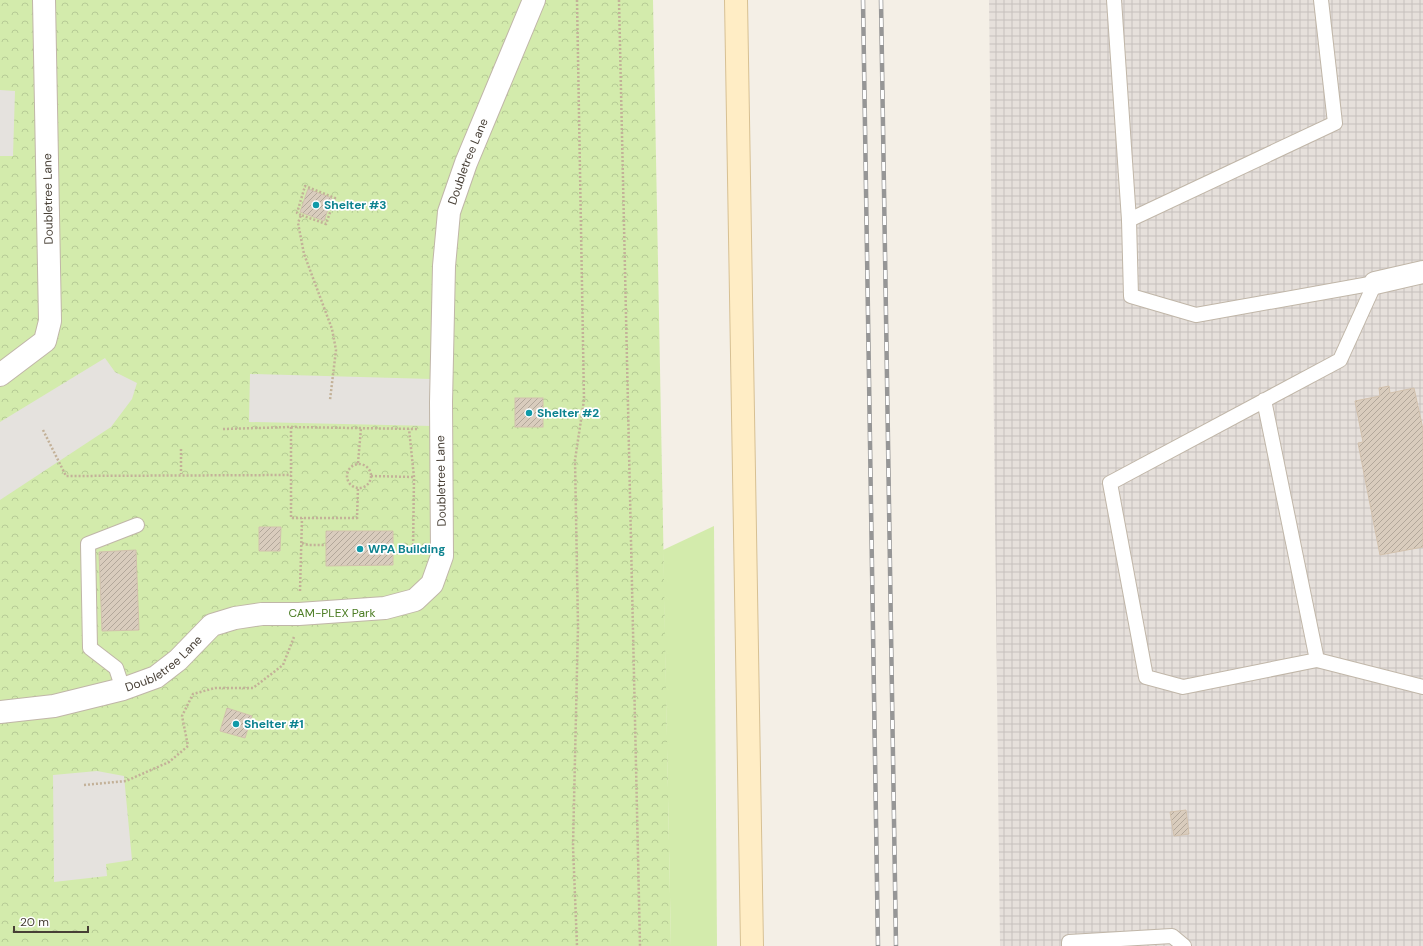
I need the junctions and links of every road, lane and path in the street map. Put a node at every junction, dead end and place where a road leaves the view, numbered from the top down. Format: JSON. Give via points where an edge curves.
{"nodes":[{"id":1,"x":44,"y":0,"type":"edge"},
{"id":2,"x":534,"y":0,"type":"edge"},
{"id":3,"x":577,"y":0,"type":"edge"},
{"id":4,"x":619,"y":0,"type":"edge"},
{"id":5,"x":736,"y":0,"type":"edge"},
{"id":6,"x":1114,"y":0,"type":"edge"},
{"id":7,"x":1321,"y":0,"type":"edge"},
{"id":8,"x":301,"y":215,"type":"junction"},
{"id":9,"x":1129,"y":220,"type":"junction"},
{"id":10,"x":1423,"y":272,"type":"edge"},
{"id":11,"x":1375,"y":282,"type":"junction"},
{"id":12,"x":0,"y":375,"type":"edge"},
{"id":13,"x":330,"y":400,"type":"dead end"},
{"id":14,"x":1264,"y":400,"type":"junction"},
{"id":15,"x":290,"y":427,"type":"junction"},
{"id":16,"x":361,"y":428,"type":"junction"},
{"id":17,"x":223,"y":429,"type":"dead end"},
{"id":18,"x":409,"y":429,"type":"junction"},
{"id":19,"x":43,"y":430,"type":"dead end"},
{"id":20,"x":440,"y":430,"type":"junction"},
{"id":21,"x":181,"y":449,"type":"dead end"},
{"id":22,"x":358,"y":463,"type":"junction"},
{"id":23,"x":181,"y":474,"type":"junction"},
{"id":24,"x":291,"y":475,"type":"junction"},
{"id":25,"x":371,"y":476,"type":"junction"},
{"id":26,"x":414,"y":477,"type":"junction"},
{"id":27,"x":358,"y":488,"type":"junction"},
{"id":28,"x":302,"y":518,"type":"junction"},
{"id":29,"x":137,"y":525,"type":"dead end"},
{"id":30,"x":302,"y":543,"type":"junction"},
{"id":31,"x":326,"y":545,"type":"dead end"},
{"id":32,"x":393,"y":552,"type":"dead end"},
{"id":33,"x":300,"y":596,"type":"dead end"},
{"id":34,"x":295,"y":633,"type":"dead end"},
{"id":35,"x":1317,"y":660,"type":"junction"},
{"id":36,"x":1423,"y":687,"type":"edge"},
{"id":37,"x":123,"y":689,"type":"junction"},
{"id":38,"x":0,"y":712,"type":"edge"},
{"id":39,"x":84,"y":785,"type":"dead end"},
{"id":40,"x":577,"y":946,"type":"edge"},
{"id":41,"x":640,"y":946,"type":"edge"},
{"id":42,"x":752,"y":946,"type":"edge"},
{"id":43,"x":1069,"y":946,"type":"edge"},
{"id":44,"x":1184,"y":946,"type":"edge"}],
"edges":[{"from":1,"to":12,"type":"street","name":"Doubletree Lane","via":[[50,321],[45,341]]},
{"from":2,"to":20,"type":"street","name":"Doubletree Lane","via":[[466,164],[449,212],[444,266]]},
{"from":3,"to":40,"type":"path","via":[[584,400],[575,460],[578,626],[573,846]]},
{"from":4,"to":41,"type":"path"},
{"from":5,"to":42,"type":"main road"},
{"from":6,"to":9,"type":"lane"},
{"from":7,"to":9,"type":"lane","via":[[1335,123]]},
{"from":8,"to":8,"type":"path","via":[[326,224],[335,198],[305,186],[297,213]]},
{"from":8,"to":13,"type":"path","via":[[298,223],[304,254],[332,329],[336,350]]},
{"from":9,"to":11,"type":"lane","via":[[1131,296],[1196,315]]},
{"from":10,"to":11,"type":"street"},
{"from":11,"to":14,"type":"lane","via":[[1340,360]]},
{"from":14,"to":35,"type":"lane"},
{"from":14,"to":35,"type":"lane","via":[[1110,483],[1146,677],[1182,687]]},
{"from":15,"to":16,"type":"path"},
{"from":15,"to":17,"type":"path"},
{"from":15,"to":24,"type":"path"},
{"from":16,"to":18,"type":"path"},
{"from":16,"to":22,"type":"path"},
{"from":18,"to":20,"type":"path"},
{"from":18,"to":26,"type":"path"},
{"from":19,"to":23,"type":"path","via":[[66,476]]},
{"from":20,"to":37,"type":"street","name":"Doubletree Lane","via":[[442,556],[432,584],[415,600],[385,608],[262,614],[212,625],[178,660],[156,677]]},
{"from":21,"to":23,"type":"path"},
{"from":22,"to":25,"type":"path","via":[[368,468]]},
{"from":22,"to":27,"type":"path","via":[[350,466],[346,474],[350,485]]},
{"from":23,"to":24,"type":"path"},
{"from":24,"to":28,"type":"path","via":[[291,518]]},
{"from":25,"to":26,"type":"path"},
{"from":25,"to":27,"type":"path","via":[[369,483]]},
{"from":26,"to":32,"type":"path","via":[[413,553]]},
{"from":27,"to":28,"type":"path","via":[[357,518]]},
{"from":28,"to":30,"type":"path"},
{"from":29,"to":37,"type":"lane","via":[[88,544],[90,648],[116,668]]},
{"from":30,"to":31,"type":"path"},
{"from":30,"to":33,"type":"path"},
{"from":34,"to":39,"type":"path","via":[[283,665],[253,688],[215,688],[193,694],[182,716],[188,746],[169,762],[126,781]]},
{"from":35,"to":36,"type":"lane"},
{"from":37,"to":38,"type":"street","name":"Doubletree Lane","via":[[54,706]]},
{"from":43,"to":44,"type":"lane","via":[[1069,942],[1172,936]]}]}
